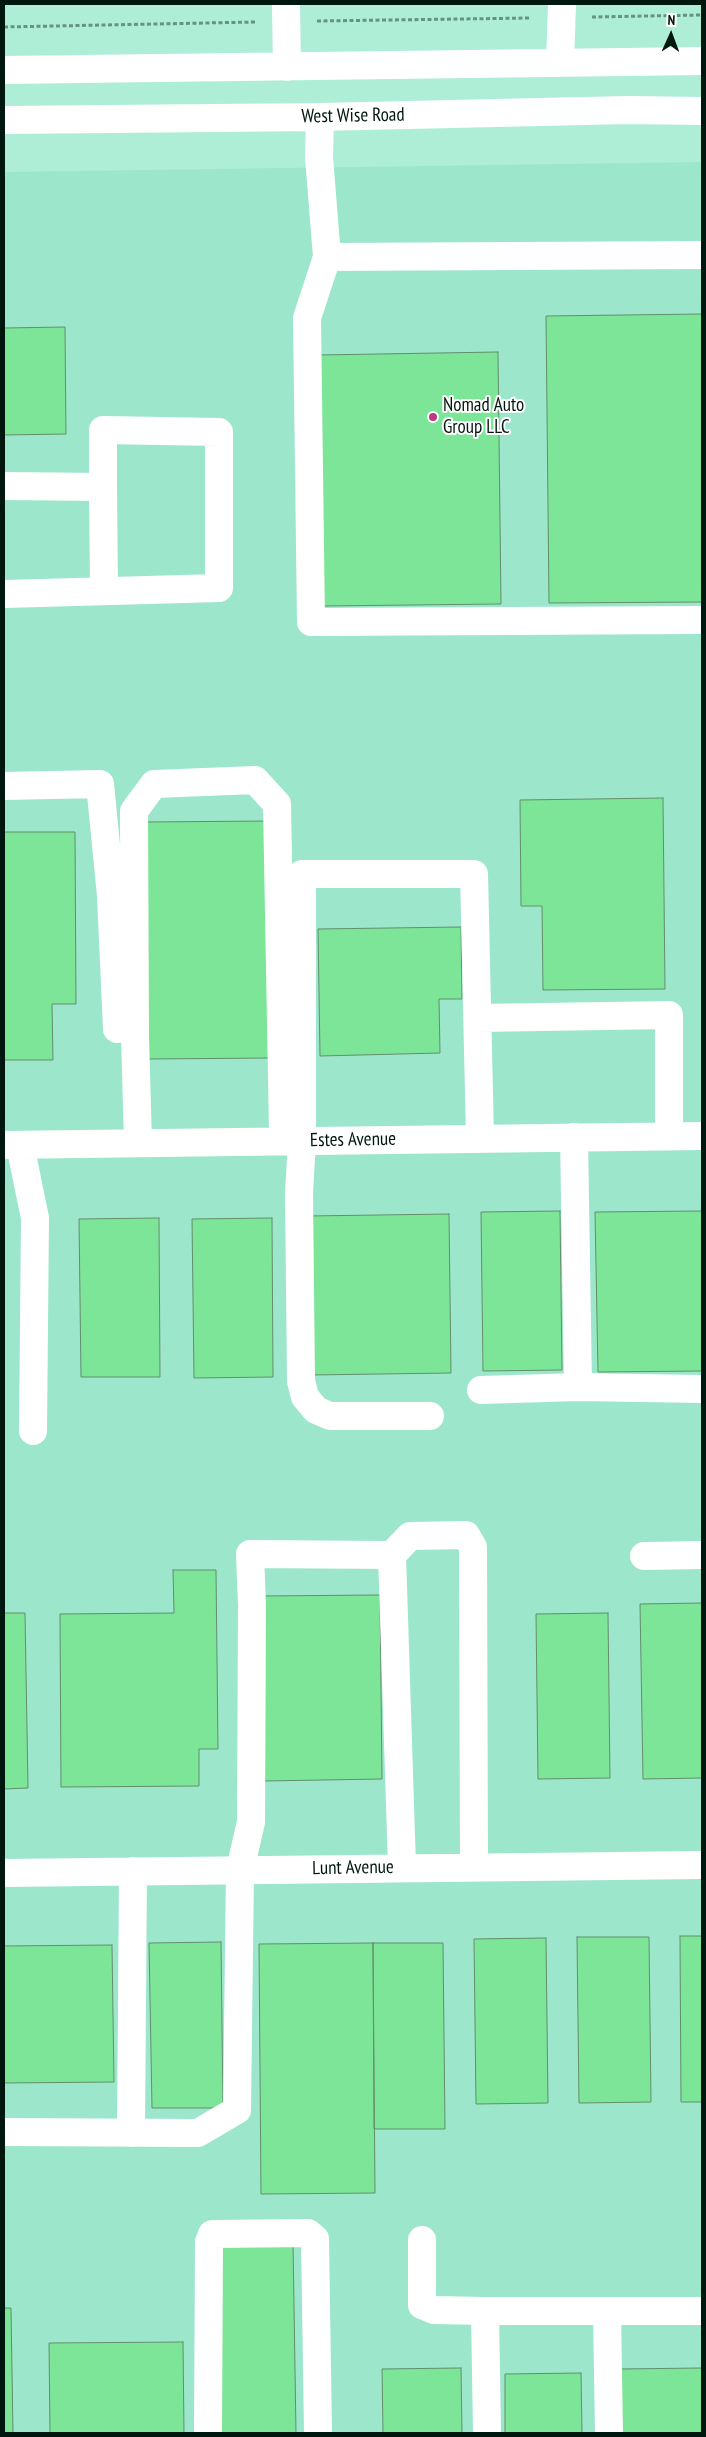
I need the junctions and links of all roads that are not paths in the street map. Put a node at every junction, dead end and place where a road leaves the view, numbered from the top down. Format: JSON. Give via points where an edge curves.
{"nodes":[{"id":1,"x":562,"y":10,"type":"edge"},
{"id":2,"x":286,"y":13,"type":"edge"},
{"id":3,"x":702,"y":61,"type":"edge"},
{"id":4,"x":560,"y":63,"type":"junction"},
{"id":5,"x":287,"y":67,"type":"junction"},
{"id":6,"x":4,"y":70,"type":"edge"},
{"id":7,"x":702,"y":111,"type":"edge"},
{"id":8,"x":320,"y":118,"type":"junction"},
{"id":9,"x":4,"y":120,"type":"edge"},
{"id":10,"x":702,"y":255,"type":"edge"},
{"id":11,"x":327,"y":257,"type":"junction"},
{"id":12,"x":4,"y":486,"type":"edge"},
{"id":13,"x":103,"y":487,"type":"junction"},
{"id":14,"x":104,"y":591,"type":"junction"},
{"id":15,"x":4,"y":594,"type":"edge"},
{"id":16,"x":702,"y":620,"type":"edge"},
{"id":17,"x":4,"y":786,"type":"edge"},
{"id":18,"x":478,"y":1018,"type":"junction"},
{"id":19,"x":669,"y":1136,"type":"junction"},
{"id":20,"x":702,"y":1136,"type":"edge"},
{"id":21,"x":480,"y":1138,"type":"junction"},
{"id":22,"x":574,"y":1138,"type":"junction"},
{"id":23,"x":293,"y":1141,"type":"junction"},
{"id":24,"x":130,"y":1143,"type":"junction"},
{"id":25,"x":12,"y":1145,"type":"edge"},
{"id":26,"x":578,"y":1387,"type":"junction"},
{"id":27,"x":702,"y":1388,"type":"edge"},
{"id":28,"x":481,"y":1390,"type":"dead end"},
{"id":29,"x":430,"y":1416,"type":"dead end"},
{"id":30,"x":33,"y":1431,"type":"dead end"},
{"id":31,"x":392,"y":1555,"type":"junction"},
{"id":32,"x":702,"y":1555,"type":"edge"},
{"id":33,"x":644,"y":1556,"type":"dead end"},
{"id":34,"x":702,"y":1865,"type":"edge"},
{"id":35,"x":402,"y":1867,"type":"junction"},
{"id":36,"x":474,"y":1867,"type":"junction"},
{"id":37,"x":240,"y":1870,"type":"junction"},
{"id":38,"x":133,"y":1871,"type":"junction"},
{"id":39,"x":4,"y":1873,"type":"edge"},
{"id":40,"x":4,"y":2132,"type":"edge"},
{"id":41,"x":130,"y":2132,"type":"junction"},
{"id":42,"x":422,"y":2240,"type":"dead end"},
{"id":43,"x":485,"y":2311,"type":"junction"},
{"id":44,"x":607,"y":2311,"type":"junction"},
{"id":45,"x":702,"y":2311,"type":"edge"},
{"id":46,"x":208,"y":2433,"type":"edge"},
{"id":47,"x":318,"y":2433,"type":"edge"},
{"id":48,"x":487,"y":2433,"type":"edge"},
{"id":49,"x":609,"y":2433,"type":"edge"}],
"edges":[{"from":1,"to":4,"type":"street"},
{"from":2,"to":5,"type":"street"},
{"from":3,"to":4,"type":"street"},
{"from":4,"to":5,"type":"street"},
{"from":5,"to":6,"type":"street"},
{"from":7,"to":8,"type":"street","name":"West Wise Road"},
{"from":8,"to":9,"type":"street","name":"West Wise Road"},
{"from":8,"to":11,"type":"street","via":[[319,157]]},
{"from":10,"to":11,"type":"street"},
{"from":11,"to":16,"type":"street","via":[[307,318],[311,622]]},
{"from":12,"to":13,"type":"street"},
{"from":13,"to":14,"type":"street"},
{"from":13,"to":14,"type":"street","via":[[103,430],[219,432],[219,588]]},
{"from":14,"to":15,"type":"street"},
{"from":17,"to":24,"type":"street","via":[[100,784]]},
{"from":18,"to":19,"type":"street","via":[[669,1015]]},
{"from":18,"to":21,"type":"street"},
{"from":18,"to":23,"type":"street","via":[[474,874],[302,874]]},
{"from":19,"to":20,"type":"street","name":"Estes Avenue"},
{"from":19,"to":22,"type":"street","name":"Estes Avenue"},
{"from":21,"to":22,"type":"street","name":"Estes Avenue"},
{"from":21,"to":23,"type":"street","name":"Estes Avenue"},
{"from":22,"to":26,"type":"street"},
{"from":23,"to":24,"type":"street","name":"Estes Avenue"},
{"from":23,"to":24,"type":"street","via":[[277,804],[256,780],[154,784],[134,811],[134,1036]]},
{"from":23,"to":29,"type":"street","via":[[299,1194],[301,1381],[305,1397],[316,1410],[330,1416]]},
{"from":24,"to":25,"type":"street","name":"Estes Avenue"},
{"from":25,"to":30,"type":"street","via":[[35,1218]]},
{"from":26,"to":27,"type":"street"},
{"from":26,"to":28,"type":"street"},
{"from":31,"to":35,"type":"street"},
{"from":31,"to":36,"type":"street","via":[[410,1536],[466,1535],[473,1547]]},
{"from":31,"to":37,"type":"street","via":[[250,1554],[251,1822]]},
{"from":32,"to":33,"type":"street"},
{"from":34,"to":36,"type":"street","name":"Lunt Avenue"},
{"from":35,"to":36,"type":"street","name":"Lunt Avenue"},
{"from":35,"to":37,"type":"street","name":"Lunt Avenue"},
{"from":37,"to":38,"type":"street","name":"Lunt Avenue"},
{"from":37,"to":41,"type":"street","via":[[237,2110],[198,2133]]},
{"from":38,"to":39,"type":"street","name":"Lunt Avenue"},
{"from":38,"to":41,"type":"street"},
{"from":40,"to":41,"type":"street"},
{"from":42,"to":43,"type":"street","via":[[422,2305],[434,2310]]},
{"from":43,"to":44,"type":"street"},
{"from":43,"to":48,"type":"street"},
{"from":44,"to":45,"type":"street"},
{"from":44,"to":49,"type":"street"},
{"from":46,"to":47,"type":"street","via":[[209,2242],[212,2234],[308,2233],[315,2239]]}]}
